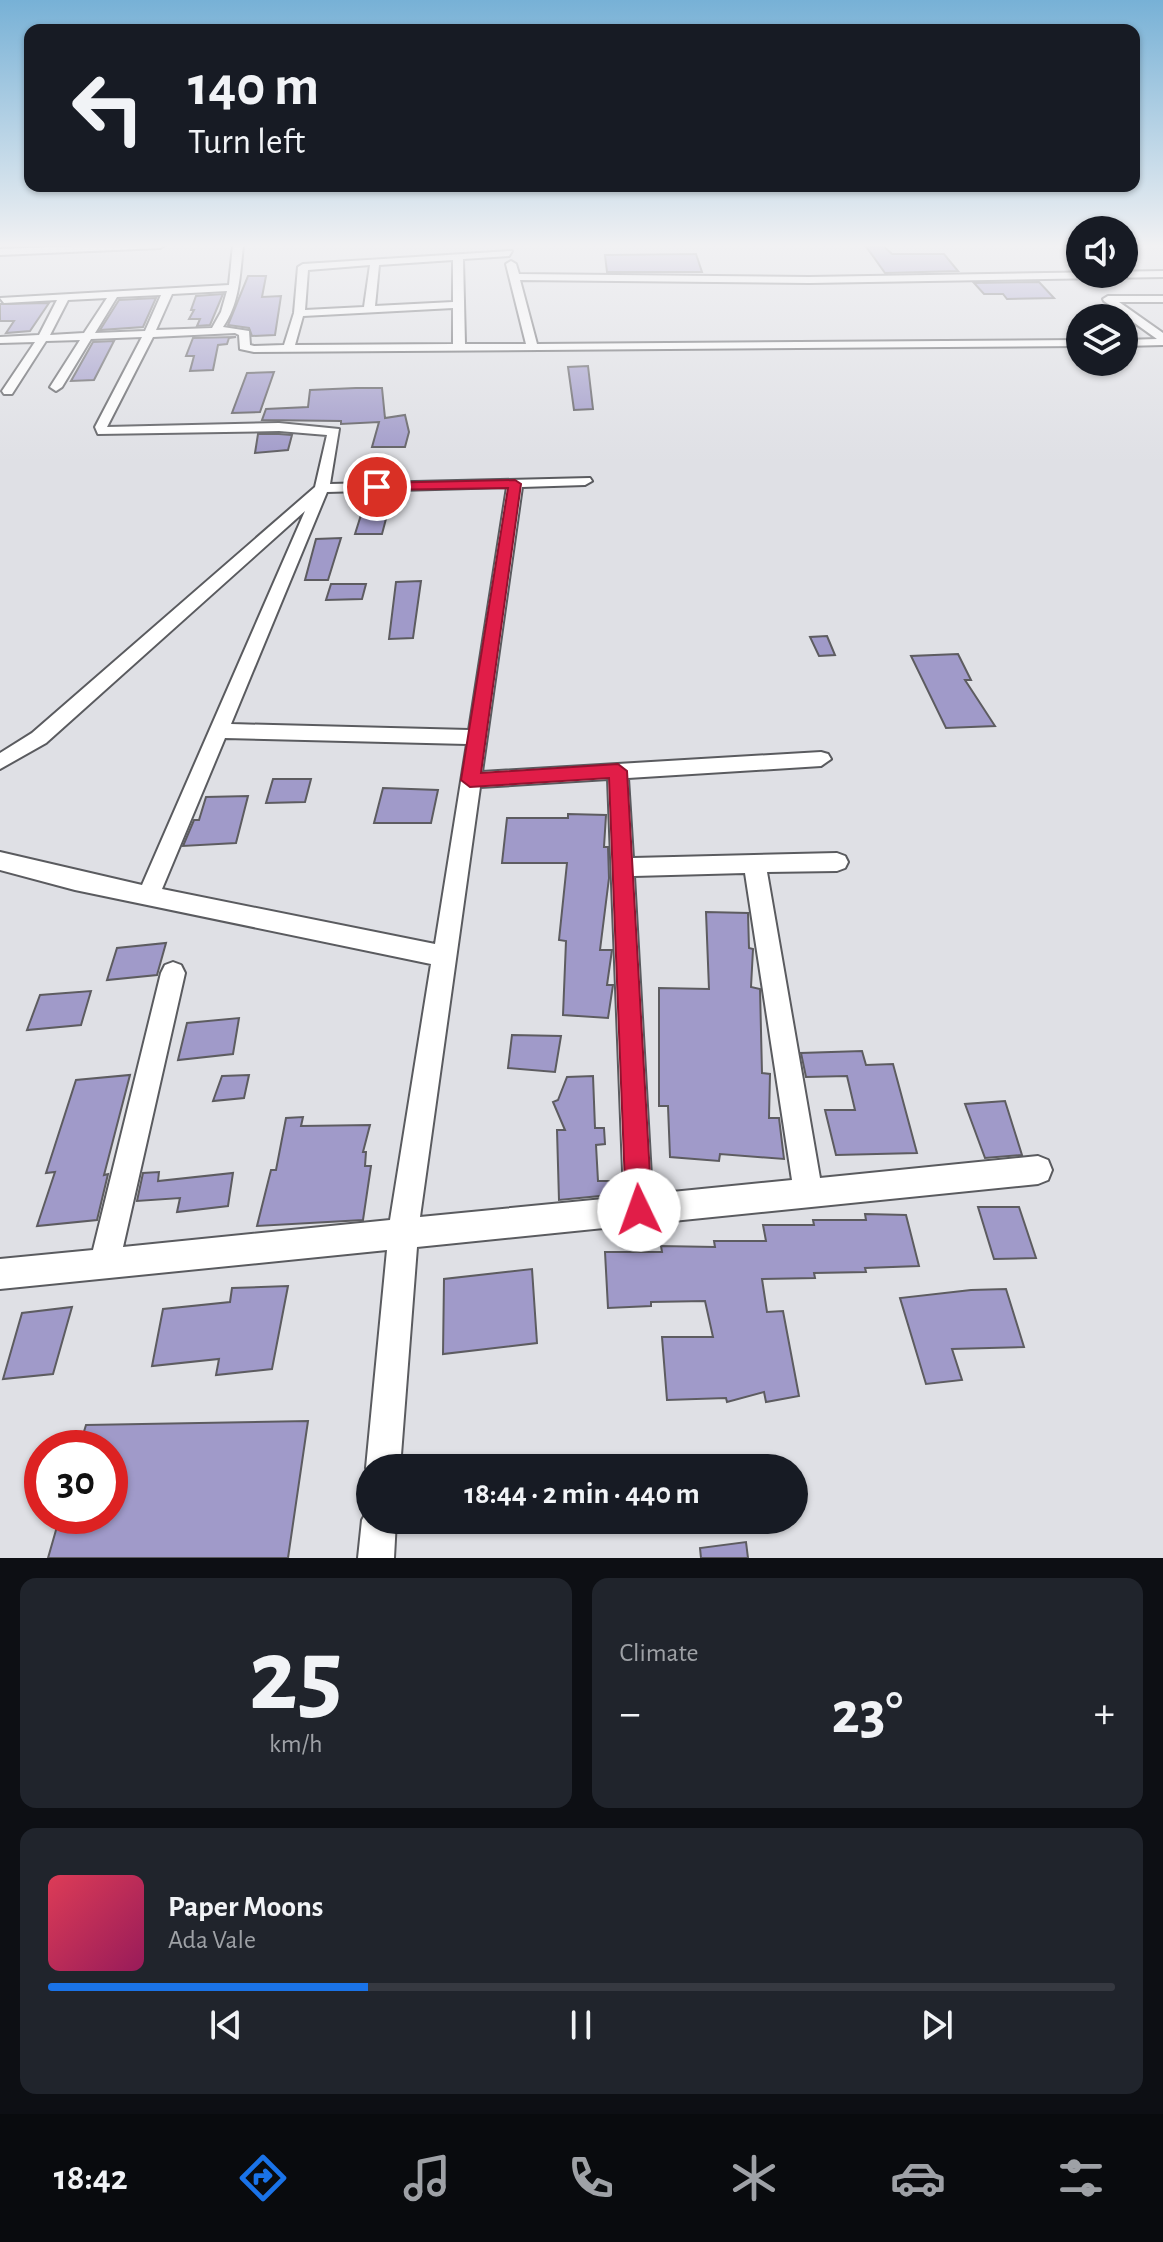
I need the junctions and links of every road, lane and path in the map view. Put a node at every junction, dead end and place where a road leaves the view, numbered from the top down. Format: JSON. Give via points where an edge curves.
{"nodes":[{"id":1,"x":53,"y":318,"type":"edge"},
{"id":2,"x":99,"y":318,"type":"edge"},
{"id":3,"x":157,"y":318,"type":"edge"},
{"id":4,"x":224,"y":318,"type":"edge"},
{"id":5,"x":298,"y":318,"type":"edge"},
{"id":6,"x":458,"y":318,"type":"edge"},
{"id":7,"x":525,"y":318,"type":"edge"},
{"id":8,"x":1133,"y":318,"type":"edge"},
{"id":9,"x":215,"y":331,"type":"junction"},
{"id":10,"x":150,"y":335,"type":"junction"},
{"id":11,"x":87,"y":337,"type":"junction"},
{"id":12,"x":42,"y":339,"type":"junction"},
{"id":13,"x":0,"y":340,"type":"edge"},
{"id":14,"x":1163,"y":340,"type":"edge"},
{"id":15,"x":1138,"y":342,"type":"edge"},
{"id":16,"x":1066,"y":343,"type":"edge"},
{"id":17,"x":532,"y":345,"type":"junction"},
{"id":18,"x":459,"y":347,"type":"junction"},
{"id":19,"x":289,"y":348,"type":"junction"},
{"id":20,"x":56,"y":387,"type":"dead end"},
{"id":21,"x":8,"y":391,"type":"dead end"},
{"id":22,"x":585,"y":481,"type":"dead end"},
{"id":23,"x":515,"y":484,"type":"junction"},
{"id":24,"x":322,"y":488,"type":"junction"},
{"id":25,"x":221,"y":731,"type":"junction"},
{"id":26,"x":477,"y":737,"type":"junction"},
{"id":27,"x":821,"y":759,"type":"dead end"},
{"id":28,"x":0,"y":762,"type":"edge"},
{"id":29,"x":618,"y":771,"type":"junction"},
{"id":30,"x":470,"y":780,"type":"junction"},
{"id":31,"x":0,"y":861,"type":"edge"},
{"id":32,"x":837,"y":862,"type":"dead end"},
{"id":33,"x":755,"y":864,"type":"junction"},
{"id":34,"x":623,"y":867,"type":"junction"},
{"id":35,"x":149,"y":894,"type":"junction"},
{"id":36,"x":444,"y":956,"type":"junction"},
{"id":37,"x":173,"y":973,"type":"dead end"},
{"id":38,"x":1038,"y":1170,"type":"dead end"},
{"id":39,"x":808,"y":1193,"type":"junction"},
{"id":40,"x":639,"y":1210,"type":"junction"},
{"id":41,"x":403,"y":1233,"type":"junction"},
{"id":42,"x":104,"y":1264,"type":"junction"},
{"id":43,"x":0,"y":1274,"type":"edge"},
{"id":44,"x":384,"y":1454,"type":"edge"},
{"id":45,"x":378,"y":1534,"type":"edge"},
{"id":46,"x":376,"y":1558,"type":"edge"}],
"edges":[{"from":1,"to":12,"type":"street"},
{"from":2,"to":11,"type":"street"},
{"from":3,"to":10,"type":"street"},
{"from":4,"to":9,"type":"street"},
{"from":5,"to":19,"type":"street"},
{"from":6,"to":18,"type":"street"},
{"from":7,"to":17,"type":"street"},
{"from":8,"to":14,"type":"street"},
{"from":9,"to":10,"type":"street"},
{"from":9,"to":19,"type":"street","via":[[245,333],[244,347]]},
{"from":10,"to":11,"type":"street"},
{"from":10,"to":24,"type":"street","via":[[103,431],[279,427],[334,432]]},
{"from":11,"to":12,"type":"street"},
{"from":11,"to":20,"type":"street"},
{"from":12,"to":13,"type":"street"},
{"from":12,"to":21,"type":"street"},
{"from":14,"to":15,"type":"street"},
{"from":16,"to":17,"type":"street"},
{"from":17,"to":18,"type":"street"},
{"from":18,"to":19,"type":"street"},
{"from":22,"to":23,"type":"street"},
{"from":23,"to":24,"type":"street"},
{"from":23,"to":26,"type":"street"},
{"from":24,"to":25,"type":"street"},
{"from":24,"to":28,"type":"street","via":[[39,738]]},
{"from":25,"to":26,"type":"street"},
{"from":25,"to":35,"type":"street"},
{"from":26,"to":30,"type":"street"},
{"from":27,"to":29,"type":"street"},
{"from":29,"to":30,"type":"street"},
{"from":29,"to":34,"type":"street"},
{"from":30,"to":36,"type":"street"},
{"from":31,"to":35,"type":"street"},
{"from":32,"to":33,"type":"street"},
{"from":33,"to":34,"type":"street"},
{"from":33,"to":39,"type":"street"},
{"from":34,"to":40,"type":"street"},
{"from":35,"to":36,"type":"street"},
{"from":36,"to":41,"type":"street"},
{"from":37,"to":42,"type":"street"},
{"from":38,"to":39,"type":"street"},
{"from":39,"to":40,"type":"street"},
{"from":40,"to":41,"type":"street"},
{"from":41,"to":42,"type":"street"},
{"from":41,"to":44,"type":"street"},
{"from":42,"to":43,"type":"street"},
{"from":45,"to":46,"type":"street"}]}
